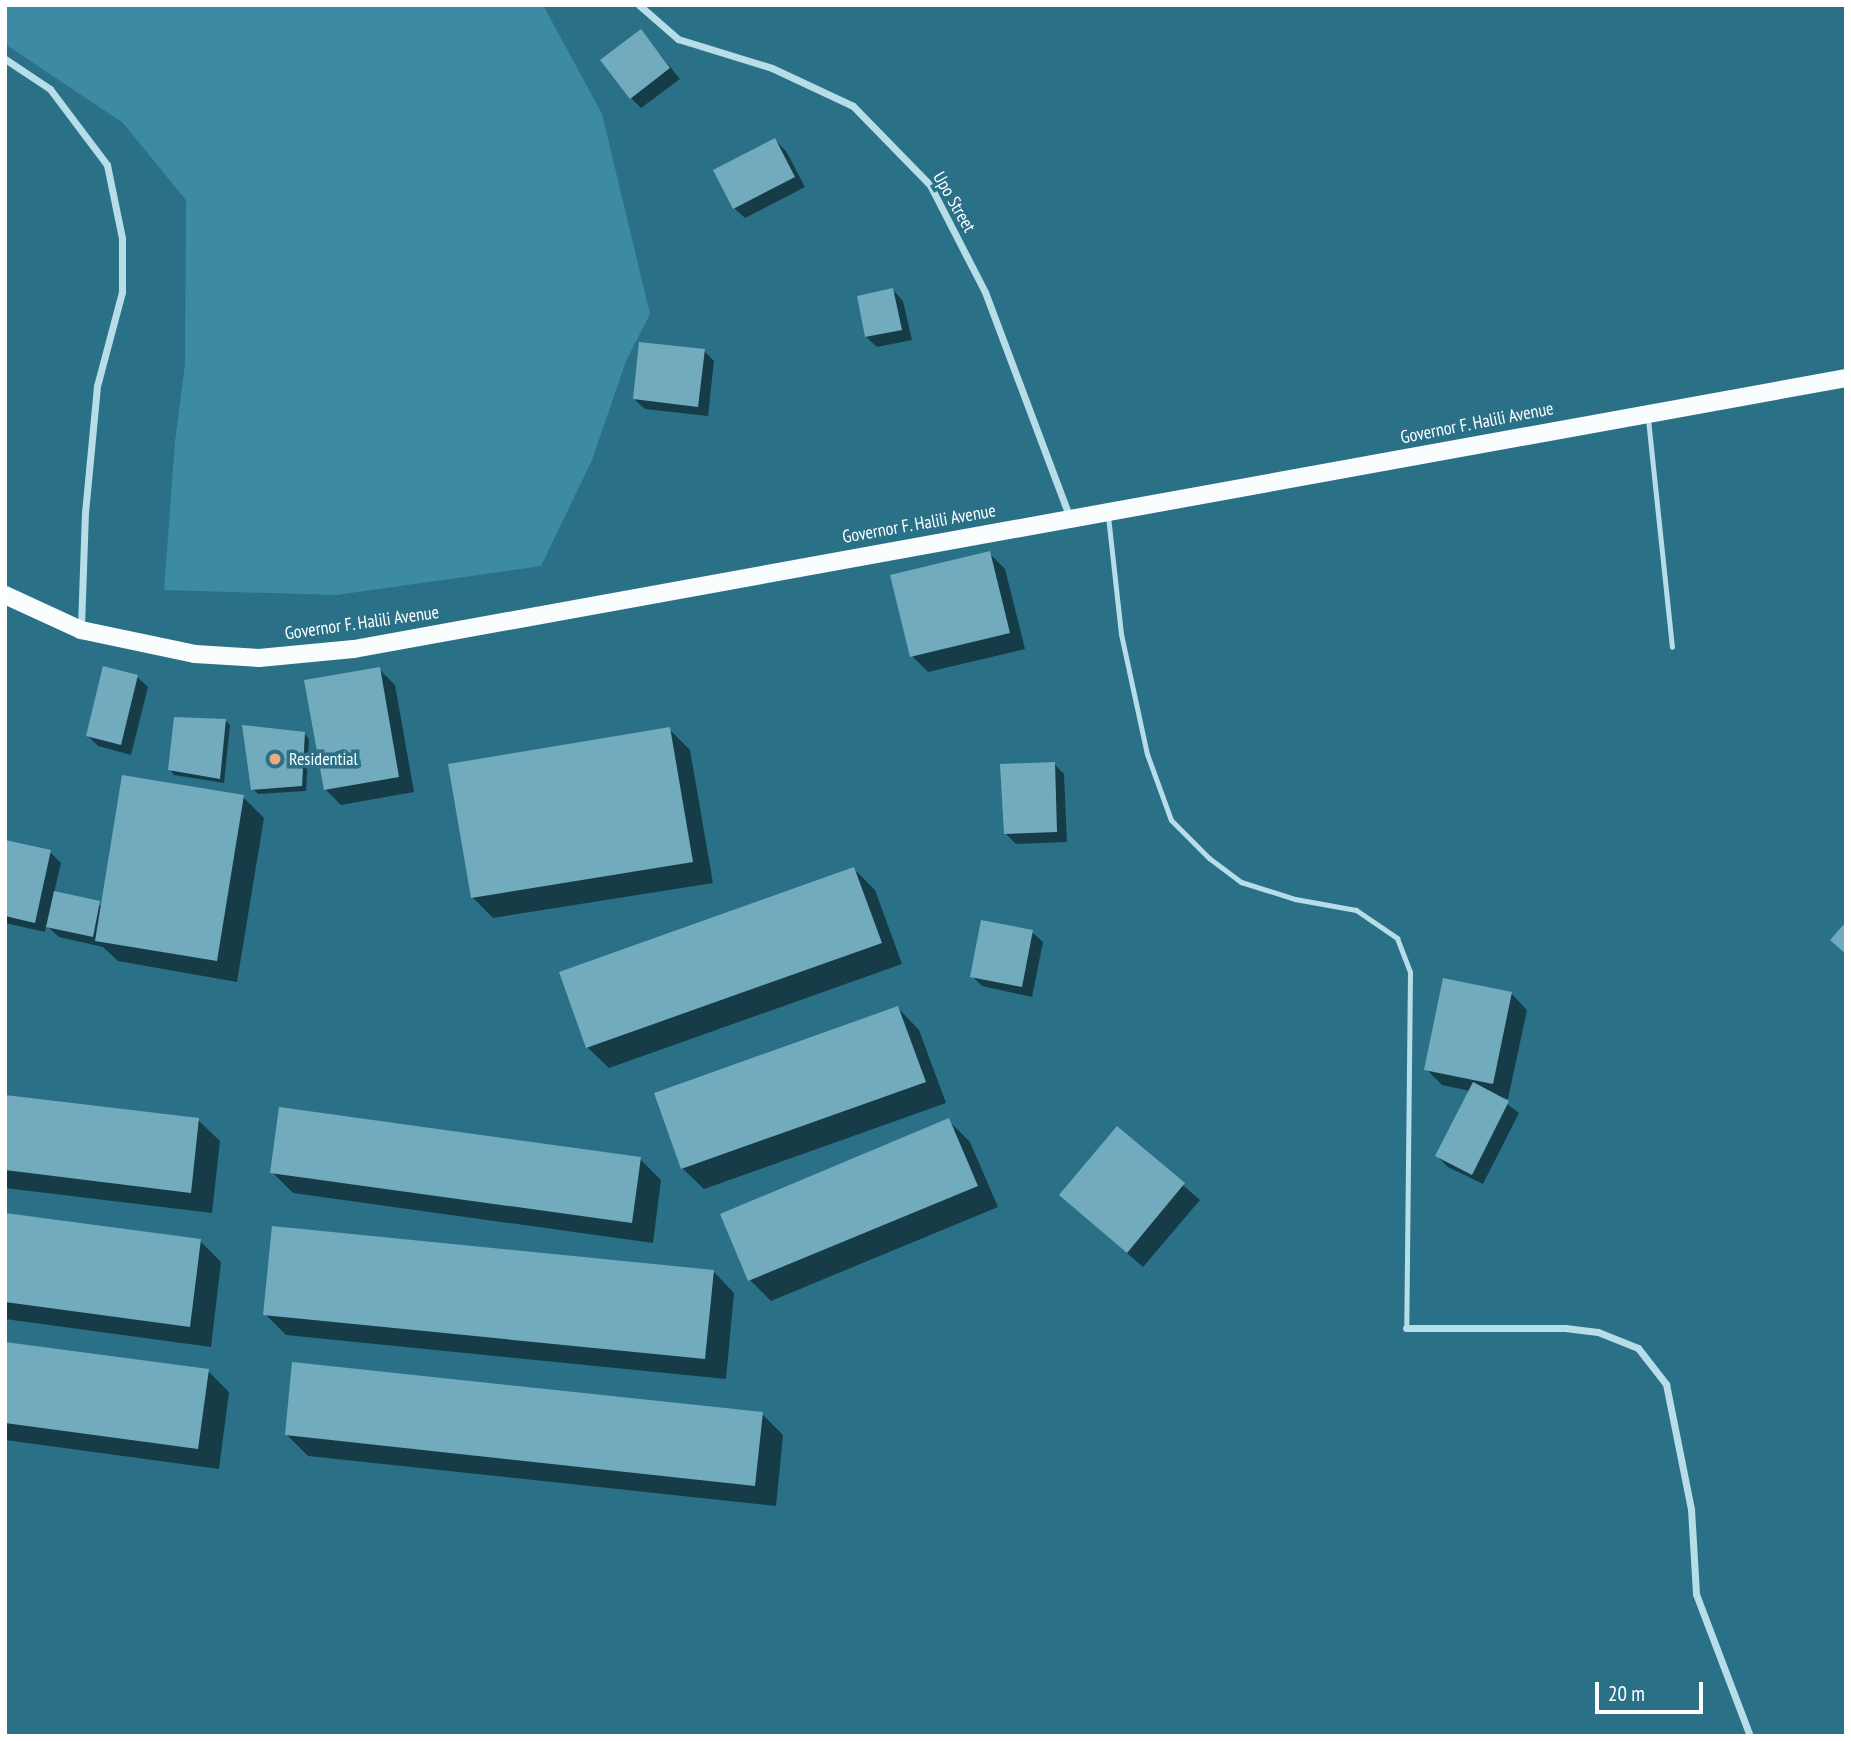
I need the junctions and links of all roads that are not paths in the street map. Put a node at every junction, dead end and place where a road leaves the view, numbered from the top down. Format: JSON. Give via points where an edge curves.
{"nodes":[{"id":1,"x":639,"y":5,"type":"edge"},
{"id":2,"x":5,"y":59,"type":"edge"},
{"id":3,"x":1846,"y":378,"type":"edge"},
{"id":4,"x":1647,"y":412,"type":"junction"},
{"id":5,"x":1108,"y":514,"type":"junction"},
{"id":6,"x":1070,"y":517,"type":"junction"},
{"id":7,"x":5,"y":595,"type":"edge"},
{"id":8,"x":81,"y":630,"type":"junction"},
{"id":9,"x":1672,"y":647,"type":"dead end"},
{"id":10,"x":1406,"y":1328,"type":"joint"},
{"id":11,"x":1750,"y":1736,"type":"edge"}],
"edges":[{"from":1,"to":6,"type":"street","name":"Upo Street","via":[[678,39],[772,68],[853,106],[930,185],[985,292]]},
{"from":2,"to":8,"type":"street","via":[[50,89],[107,165],[122,238],[122,292],[94,411]]},
{"from":3,"to":4,"type":"main road","name":"Governor F. Halili Avenue"},
{"from":4,"to":5,"type":"main road","name":"Governor F. Halili Avenue"},
{"from":4,"to":9,"type":"lane"},
{"from":5,"to":6,"type":"main road","name":"Governor F. Halili Avenue"},
{"from":5,"to":10,"type":"lane","via":[[1121,634],[1147,754],[1171,820],[1241,882],[1295,899],[1356,910],[1397,938],[1410,972]]},
{"from":6,"to":8,"type":"main road","name":"Governor F. Halili Avenue","via":[[354,649],[259,658],[195,654]]},
{"from":7,"to":8,"type":"main road","name":"Governor F. Halili Avenue"},
{"from":10,"to":11,"type":"street","via":[[1565,1328],[1598,1332],[1637,1348],[1665,1384],[1691,1509],[1696,1594]]}]}
